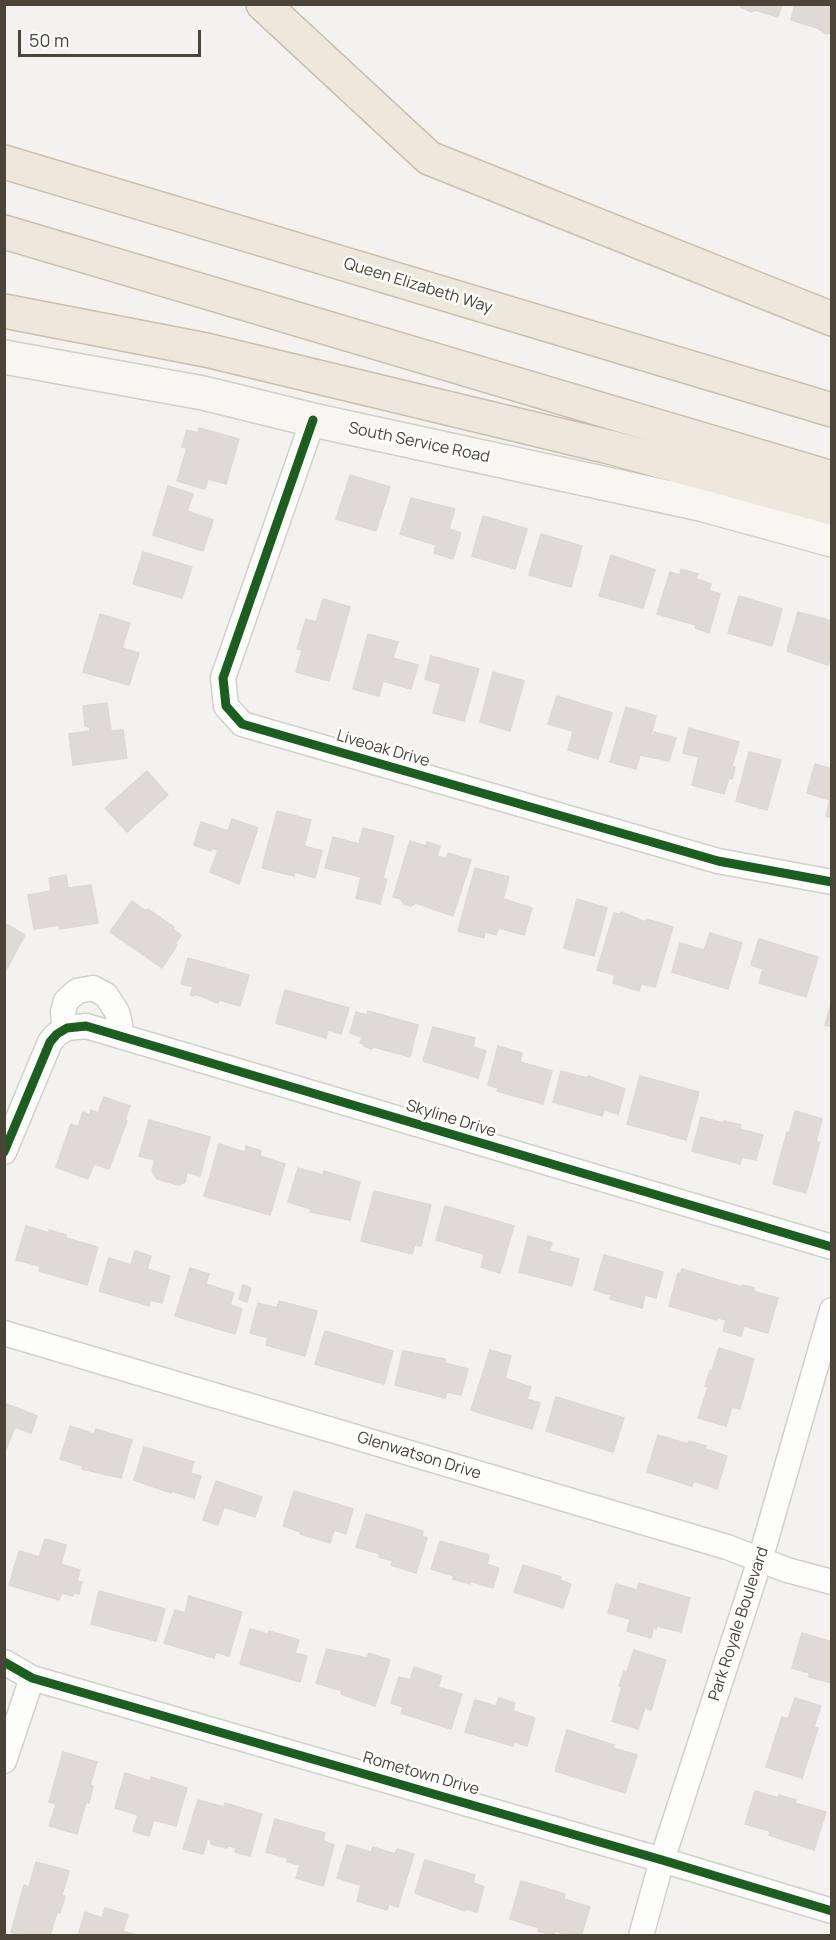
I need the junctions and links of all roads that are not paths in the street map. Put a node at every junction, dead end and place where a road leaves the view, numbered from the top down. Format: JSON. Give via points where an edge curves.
{"nodes":[{"id":1,"x":262,"y":4,"type":"edge"},
{"id":2,"x":4,"y":162,"type":"edge"},
{"id":3,"x":4,"y":232,"type":"edge"},
{"id":4,"x":4,"y":311,"type":"edge"},
{"id":5,"x":831,"y":319,"type":"edge"},
{"id":6,"x":4,"y":357,"type":"edge"},
{"id":7,"x":831,"y":410,"type":"edge"},
{"id":8,"x":314,"y":420,"type":"junction"},
{"id":9,"x":831,"y":478,"type":"edge"},
{"id":10,"x":831,"y":508,"type":"edge"},
{"id":11,"x":831,"y":540,"type":"edge"},
{"id":12,"x":831,"y":882,"type":"edge"},
{"id":13,"x":63,"y":1030,"type":"junction"},
{"id":14,"x":120,"y":1036,"type":"junction"},
{"id":15,"x":4,"y":1152,"type":"edge"},
{"id":16,"x":831,"y":1247,"type":"edge"},
{"id":17,"x":831,"y":1310,"type":"edge"},
{"id":18,"x":4,"y":1333,"type":"edge"},
{"id":19,"x":760,"y":1560,"type":"junction"},
{"id":20,"x":831,"y":1582,"type":"edge"},
{"id":21,"x":4,"y":1662,"type":"edge"},
{"id":22,"x":32,"y":1678,"type":"junction"},
{"id":23,"x":4,"y":1761,"type":"edge"},
{"id":24,"x":662,"y":1860,"type":"junction"},
{"id":25,"x":831,"y":1911,"type":"edge"},
{"id":26,"x":641,"y":1935,"type":"edge"}],
"edges":[{"from":1,"to":5,"type":"highway","via":[[429,158]]},
{"from":2,"to":7,"type":"highway","name":"Queen Elizabeth Way"},
{"from":3,"to":9,"type":"highway"},
{"from":4,"to":10,"type":"highway","via":[[229,356],[609,447]]},
{"from":6,"to":8,"type":"main road","name":"South Service Road","via":[[203,393]]},
{"from":8,"to":11,"type":"main road","name":"South Service Road","via":[[704,505]]},
{"from":8,"to":12,"type":"street","name":"Liveoak Drive","via":[[223,678],[226,705],[242,724],[718,861]]},
{"from":13,"to":14,"type":"street","name":"Skyline Drive","via":[[86,1026]]},
{"from":13,"to":14,"type":"street","via":[[66,1001],[77,991],[93,988],[106,995],[117,1012]]},
{"from":13,"to":15,"type":"street","via":[[47,1047]]},
{"from":14,"to":16,"type":"street","name":"Skyline Drive"},
{"from":17,"to":19,"type":"street","name":"Park Royale Boulevard"},
{"from":18,"to":19,"type":"street","name":"Glenwatson Drive","via":[[704,1540]]},
{"from":19,"to":20,"type":"street","name":"Glenwatson Drive"},
{"from":19,"to":24,"type":"street","name":"Park Royale Boulevard"},
{"from":21,"to":22,"type":"street","name":"Rometown Drive"},
{"from":22,"to":23,"type":"street"},
{"from":22,"to":24,"type":"street","name":"Rometown Drive"},
{"from":24,"to":25,"type":"street","name":"Rometown Drive"},
{"from":24,"to":26,"type":"street","name":"Park Royale Boulevard"}]}
